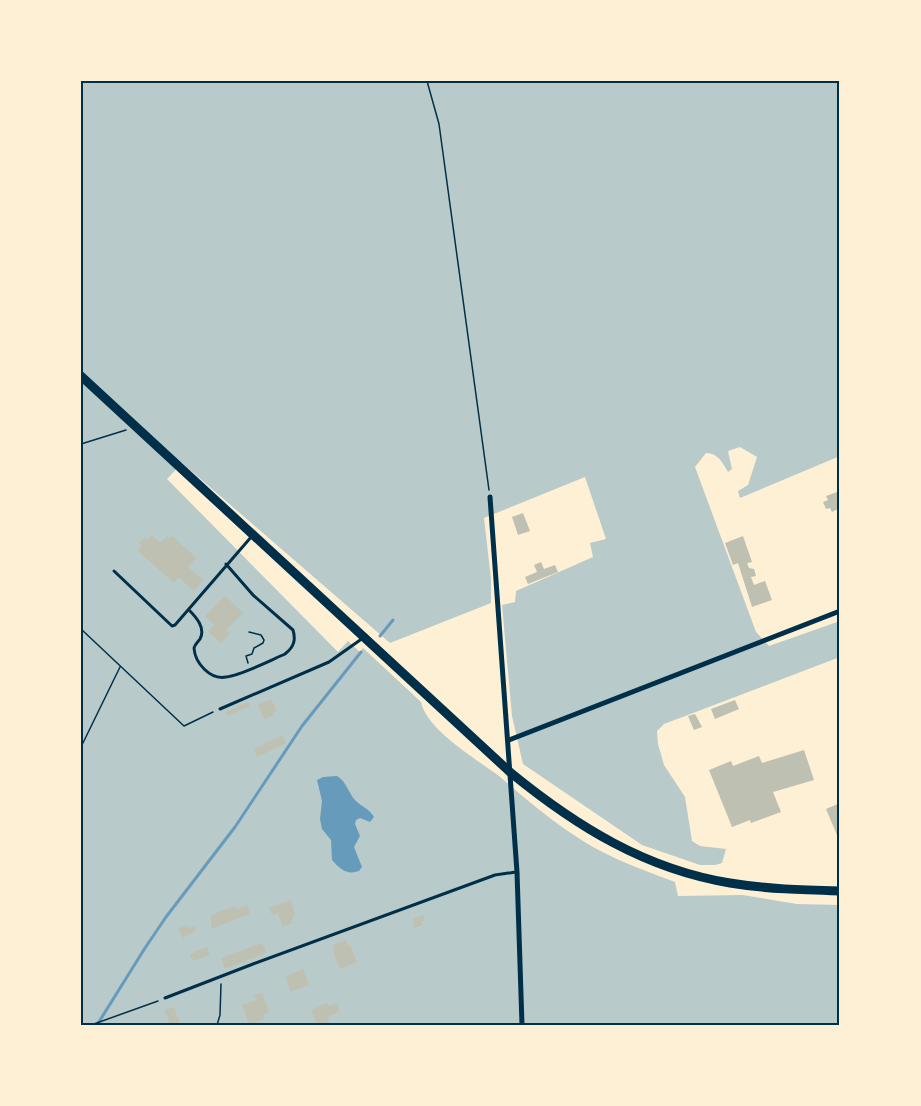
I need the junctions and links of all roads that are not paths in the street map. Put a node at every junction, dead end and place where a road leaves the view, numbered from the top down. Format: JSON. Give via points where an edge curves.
{"nodes":[{"id":1,"x":81,"y":376,"type":"edge"},
{"id":2,"x":490,"y":497,"type":"road end"},
{"id":3,"x":253,"y":535,"type":"junction"},
{"id":4,"x":226,"y":564,"type":"junction"},
{"id":5,"x":114,"y":571,"type":"dead end"},
{"id":6,"x":189,"y":610,"type":"junction"},
{"id":7,"x":840,"y":611,"type":"edge"},
{"id":8,"x":364,"y":637,"type":"junction"},
{"id":9,"x":220,"y":709,"type":"road end"},
{"id":10,"x":509,"y":740,"type":"junction"},
{"id":11,"x":511,"y":772,"type":"junction"},
{"id":12,"x":517,"y":872,"type":"junction"},
{"id":13,"x":840,"y":891,"type":"edge"},
{"id":14,"x":165,"y":998,"type":"road end"},
{"id":15,"x":522,"y":1025,"type":"edge"}],
"edges":[{"from":1,"to":3,"type":"main road"},
{"from":2,"to":10,"type":"street"},
{"from":3,"to":4,"type":"lane"},
{"from":3,"to":8,"type":"main road"},
{"from":4,"to":6,"type":"lane"},
{"from":4,"to":6,"type":"lane","via":[[253,595],[293,630],[291,650],[223,677],[211,673],[199,665],[194,655],[201,629]]},
{"from":5,"to":6,"type":"lane","via":[[170,626]]},
{"from":7,"to":10,"type":"street"},
{"from":8,"to":9,"type":"lane","via":[[329,662]]},
{"from":8,"to":11,"type":"main road"},
{"from":10,"to":11,"type":"street"},
{"from":11,"to":12,"type":"street"},
{"from":11,"to":13,"type":"main road","via":[[587,830],[663,866],[729,883]]},
{"from":12,"to":14,"type":"lane","via":[[495,875]]},
{"from":12,"to":15,"type":"street"}]}
